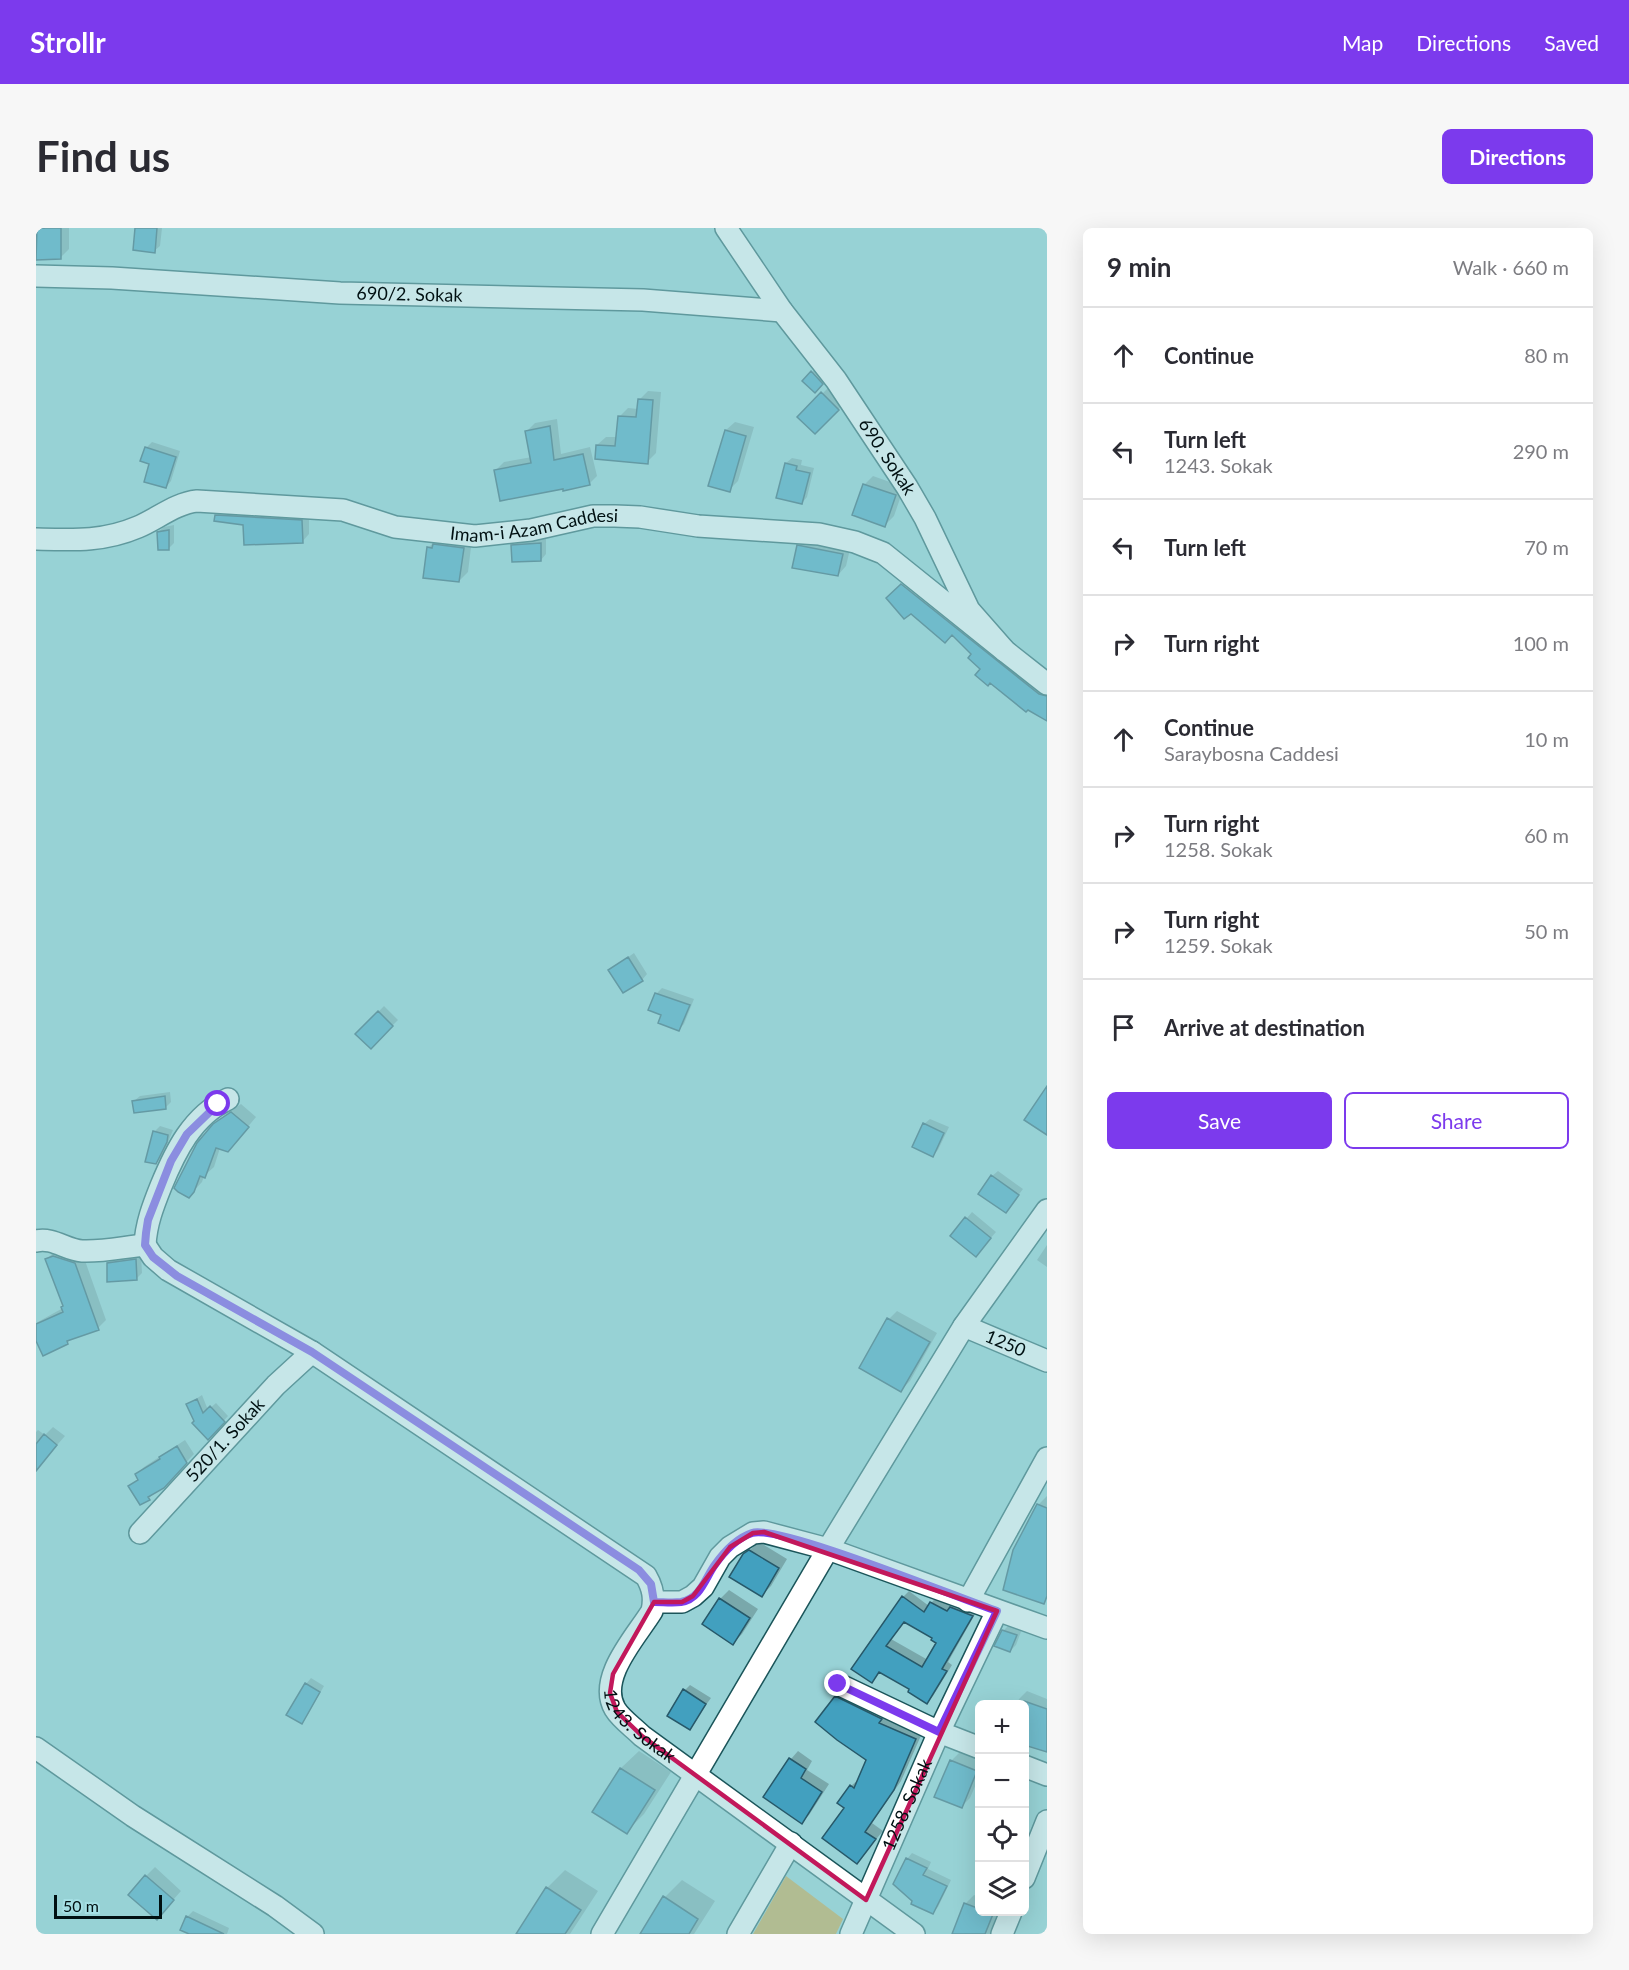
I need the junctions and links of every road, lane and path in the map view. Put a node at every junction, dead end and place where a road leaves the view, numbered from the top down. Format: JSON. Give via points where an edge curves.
{"nodes":[{"id":1,"x":726,"y":228,"type":"edge"},
{"id":2,"x":36,"y":276,"type":"edge"},
{"id":3,"x":782,"y":310,"type":"junction"},
{"id":4,"x":36,"y":539,"type":"edge"},
{"id":5,"x":1005,"y":651,"type":"junction"},
{"id":6,"x":1047,"y":684,"type":"edge"},
{"id":7,"x":228,"y":1099,"type":"dead end"},
{"id":8,"x":1047,"y":1209,"type":"edge"},
{"id":9,"x":36,"y":1241,"type":"edge"},
{"id":10,"x":145,"y":1245,"type":"junction"},
{"id":11,"x":964,"y":1326,"type":"junction"},
{"id":12,"x":312,"y":1352,"type":"junction"},
{"id":13,"x":1047,"y":1361,"type":"edge"},
{"id":14,"x":1047,"y":1458,"type":"edge"},
{"id":15,"x":1040,"y":1488,"type":"edge"},
{"id":16,"x":140,"y":1533,"type":"dead end"},
{"id":17,"x":828,"y":1550,"type":"junction"},
{"id":18,"x":968,"y":1601,"type":"junction"},
{"id":19,"x":654,"y":1602,"type":"junction"},
{"id":20,"x":997,"y":1611,"type":"junction"},
{"id":21,"x":1047,"y":1628,"type":"edge"},
{"id":22,"x":838,"y":1684,"type":"dead end"},
{"id":23,"x":939,"y":1732,"type":"junction"},
{"id":24,"x":975,"y":1746,"type":"edge"},
{"id":25,"x":36,"y":1748,"type":"edge"},
{"id":26,"x":1029,"y":1768,"type":"edge"},
{"id":27,"x":696,"y":1774,"type":"junction"},
{"id":28,"x":1047,"y":1775,"type":"edge"},
{"id":29,"x":1047,"y":1821,"type":"edge"},
{"id":30,"x":791,"y":1843,"type":"junction"},
{"id":31,"x":1029,"y":1866,"type":"edge"},
{"id":32,"x":866,"y":1900,"type":"junction"},
{"id":33,"x":1009,"y":1916,"type":"edge"},
{"id":34,"x":313,"y":1934,"type":"edge"},
{"id":35,"x":602,"y":1934,"type":"edge"},
{"id":36,"x":738,"y":1934,"type":"edge"},
{"id":37,"x":851,"y":1934,"type":"edge"},
{"id":38,"x":914,"y":1934,"type":"edge"},
{"id":39,"x":1002,"y":1934,"type":"edge"}],
"edges":[{"from":1,"to":3,"type":"street","name":"690. Sokak"},
{"from":2,"to":3,"type":"street","name":"690/2. Sokak","via":[[340,293],[643,300]]},
{"from":3,"to":5,"type":"street","name":"690. Sokak","via":[[836,380],[907,487],[969,610]]},
{"from":4,"to":5,"type":"street","name":"Imam-i Azam Caddesi","via":[[105,538],[137,528],[186,502],[197,501],[343,510],[395,527],[476,536],[531,530],[593,516],[819,534],[883,553]]},
{"from":5,"to":6,"type":"street","name":"690. Sokak"},
{"from":7,"to":10,"type":"street","via":[[194,1125],[178,1147],[148,1220]]},
{"from":8,"to":11,"type":"street"},
{"from":9,"to":10,"type":"street","via":[[53,1241],[86,1251]]},
{"from":10,"to":12,"type":"street","via":[[168,1270]]},
{"from":11,"to":13,"type":"street","name":"1250"},
{"from":11,"to":17,"type":"street"},
{"from":12,"to":16,"type":"street","name":"520/1. Sokak","via":[[276,1385]]},
{"from":12,"to":19,"type":"street","via":[[639,1570],[651,1584]]},
{"from":14,"to":15,"type":"street"},
{"from":15,"to":18,"type":"street"},
{"from":17,"to":18,"type":"street"},
{"from":17,"to":19,"type":"street","via":[[764,1532],[753,1533],[720,1557],[703,1587],[693,1596],[682,1602]]},
{"from":17,"to":27,"type":"street"},
{"from":18,"to":20,"type":"street"},
{"from":19,"to":27,"type":"street","name":"1243. Sokak","via":[[613,1674],[612,1703],[642,1736]]},
{"from":20,"to":21,"type":"street"},
{"from":20,"to":23,"type":"street","name":"1258. Sokak"},
{"from":22,"to":23,"type":"street"},
{"from":23,"to":24,"type":"street"},
{"from":23,"to":32,"type":"street","name":"1258. Sokak"},
{"from":25,"to":34,"type":"street"},
{"from":26,"to":28,"type":"street"},
{"from":27,"to":30,"type":"street","name":"1243. Sokak"},
{"from":27,"to":35,"type":"street"},
{"from":29,"to":31,"type":"street"},
{"from":30,"to":32,"type":"street","name":"1243. Sokak"},
{"from":30,"to":36,"type":"street"},
{"from":32,"to":37,"type":"street","name":"1258. Sokak"},
{"from":32,"to":38,"type":"street","name":"1243. Sokak"},
{"from":33,"to":39,"type":"street"}]}
